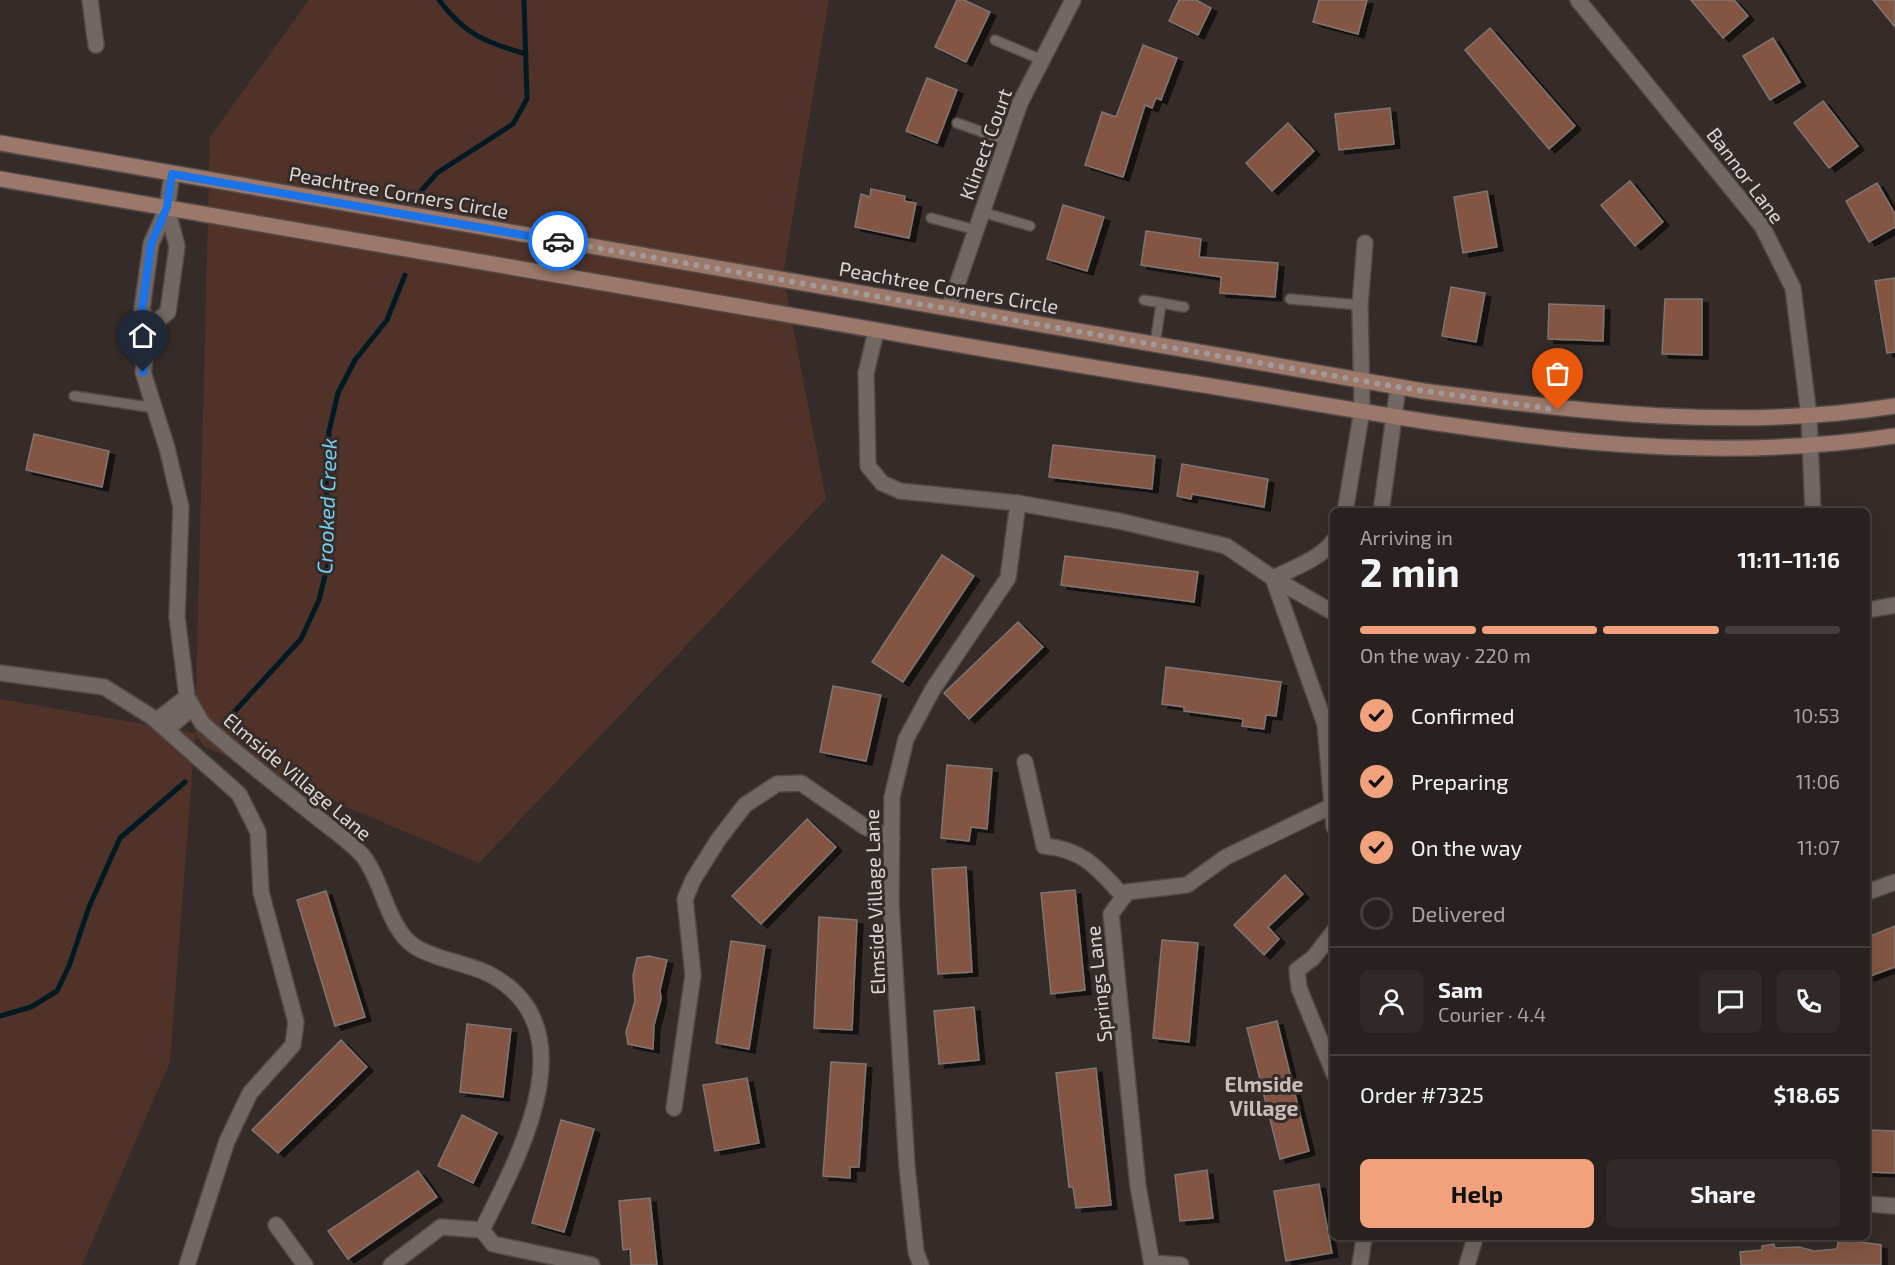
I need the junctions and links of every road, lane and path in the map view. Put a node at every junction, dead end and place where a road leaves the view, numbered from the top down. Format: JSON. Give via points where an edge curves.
{"nodes":[{"id":1,"x":90,"y":0,"type":"edge"},
{"id":2,"x":1073,"y":0,"type":"edge"},
{"id":3,"x":1578,"y":0,"type":"edge"},
{"id":4,"x":995,"y":40,"type":"dead end"},
{"id":5,"x":96,"y":45,"type":"dead end"},
{"id":6,"x":1042,"y":60,"type":"junction"},
{"id":7,"x":957,"y":123,"type":"dead end"},
{"id":8,"x":1007,"y":141,"type":"junction"},
{"id":9,"x":0,"y":143,"type":"edge"},
{"id":10,"x":172,"y":174,"type":"junction"},
{"id":11,"x":0,"y":179,"type":"edge"},
{"id":12,"x":167,"y":207,"type":"junction"},
{"id":13,"x":982,"y":212,"type":"junction"},
{"id":14,"x":931,"y":218,"type":"dead end"},
{"id":15,"x":1030,"y":226,"type":"dead end"},
{"id":16,"x":976,"y":230,"type":"junction"},
{"id":17,"x":1365,"y":243,"type":"dead end"},
{"id":18,"x":1290,"y":299,"type":"dead end"},
{"id":19,"x":1144,"y":300,"type":"dead end"},
{"id":20,"x":1161,"y":304,"type":"junction"},
{"id":21,"x":1360,"y":305,"type":"junction"},
{"id":22,"x":1184,"y":307,"type":"dead end"},
{"id":23,"x":949,"y":308,"type":"junction"},
{"id":24,"x":150,"y":327,"type":"junction"},
{"id":25,"x":876,"y":332,"type":"junction"},
{"id":26,"x":1155,"y":344,"type":"junction"},
{"id":27,"x":1362,"y":381,"type":"junction"},
{"id":28,"x":1398,"y":387,"type":"junction"},
{"id":29,"x":74,"y":396,"type":"dead end"},
{"id":30,"x":1895,"y":406,"type":"edge"},
{"id":31,"x":155,"y":408,"type":"junction"},
{"id":32,"x":1362,"y":410,"type":"junction"},
{"id":33,"x":1809,"y":416,"type":"junction"},
{"id":34,"x":1395,"y":417,"type":"junction"},
{"id":35,"x":1895,"y":436,"type":"edge"},
{"id":36,"x":1810,"y":444,"type":"junction"},
{"id":37,"x":1018,"y":503,"type":"junction"},
{"id":38,"x":1346,"y":508,"type":"edge"},
{"id":39,"x":1382,"y":508,"type":"edge"},
{"id":40,"x":1813,"y":508,"type":"edge"},
{"id":41,"x":1330,"y":546,"type":"edge"},
{"id":42,"x":1273,"y":578,"type":"junction"},
{"id":43,"x":1895,"y":605,"type":"edge"},
{"id":44,"x":1870,"y":610,"type":"edge"},
{"id":45,"x":1330,"y":611,"type":"edge"},
{"id":46,"x":0,"y":673,"type":"edge"},
{"id":47,"x":190,"y":702,"type":"junction"},
{"id":48,"x":162,"y":725,"type":"junction"},
{"id":49,"x":1025,"y":762,"type":"dead end"},
{"id":50,"x":1330,"y":780,"type":"edge"},
{"id":51,"x":1330,"y":803,"type":"edge"},
{"id":52,"x":892,"y":838,"type":"junction"},
{"id":53,"x":1895,"y":882,"type":"edge"},
{"id":54,"x":1870,"y":891,"type":"edge"},
{"id":55,"x":1124,"y":897,"type":"junction"},
{"id":56,"x":1330,"y":936,"type":"edge"},
{"id":57,"x":1330,"y":1064,"type":"edge"},
{"id":58,"x":674,"y":1108,"type":"dead end"},
{"id":59,"x":1870,"y":1204,"type":"edge"},
{"id":60,"x":1895,"y":1206,"type":"edge"},
{"id":61,"x":276,"y":1225,"type":"dead end"},
{"id":62,"x":482,"y":1230,"type":"junction"},
{"id":63,"x":1364,"y":1240,"type":"edge"},
{"id":64,"x":1474,"y":1240,"type":"edge"},
{"id":65,"x":1153,"y":1264,"type":"edge"},
{"id":66,"x":187,"y":1265,"type":"edge"},
{"id":67,"x":305,"y":1265,"type":"edge"},
{"id":68,"x":391,"y":1265,"type":"edge"},
{"id":69,"x":592,"y":1265,"type":"edge"},
{"id":70,"x":921,"y":1265,"type":"edge"},
{"id":71,"x":1181,"y":1265,"type":"edge"},
{"id":72,"x":1360,"y":1265,"type":"edge"},
{"id":73,"x":1467,"y":1265,"type":"edge"}],
"edges":[{"from":1,"to":5,"type":"street"},
{"from":2,"to":6,"type":"street","name":"Klinect Court"},
{"from":3,"to":33,"type":"street","name":"Bannor Lane","via":[[1762,226],[1793,288]]},
{"from":4,"to":6,"type":"lane"},
{"from":6,"to":8,"type":"street","name":"Klinect Court","via":[[1020,103]]},
{"from":7,"to":8,"type":"lane"},
{"from":8,"to":13,"type":"street","name":"Klinect Court"},
{"from":9,"to":10,"type":"street","name":"Peachtree Corners Circle"},
{"from":10,"to":12,"type":"street"},
{"from":10,"to":23,"type":"street","name":"Peachtree Corners Circle"},
{"from":11,"to":12,"type":"street"},
{"from":12,"to":24,"type":"street","via":[[151,244],[142,309]]},
{"from":12,"to":24,"type":"street","via":[[177,246],[168,312]]},
{"from":12,"to":25,"type":"street"},
{"from":13,"to":15,"type":"lane"},
{"from":13,"to":16,"type":"street","name":"Klinect Court"},
{"from":14,"to":16,"type":"lane"},
{"from":16,"to":23,"type":"street","name":"Klinect Court"},
{"from":17,"to":21,"type":"street"},
{"from":18,"to":21,"type":"lane"},
{"from":19,"to":20,"type":"lane"},
{"from":20,"to":22,"type":"lane"},
{"from":20,"to":26,"type":"lane"},
{"from":21,"to":27,"type":"street"},
{"from":23,"to":26,"type":"street","name":"Peachtree Corners Circle"},
{"from":24,"to":31,"type":"street","via":[[143,372]]},
{"from":25,"to":32,"type":"street"},
{"from":25,"to":37,"type":"street","via":[[866,373],[868,466],[882,483],[900,490]]},
{"from":26,"to":27,"type":"street","name":"Peachtree Corners Circle"},
{"from":27,"to":28,"type":"street","name":"Peachtree Corners Circle"},
{"from":27,"to":32,"type":"street"},
{"from":28,"to":33,"type":"street","name":"Peachtree Corners Circle","via":[[1558,410],[1721,417]]},
{"from":28,"to":34,"type":"street"},
{"from":29,"to":31,"type":"lane"},
{"from":30,"to":33,"type":"street","name":"Peachtree Corners Circle"},
{"from":31,"to":47,"type":"street","via":[[181,507],[177,617]]},
{"from":32,"to":34,"type":"street"},
{"from":32,"to":38,"type":"street"},
{"from":33,"to":36,"type":"street","name":"Bannor Lane"},
{"from":34,"to":36,"type":"street","via":[[1629,447],[1720,449]]},
{"from":34,"to":39,"type":"street"},
{"from":35,"to":36,"type":"street"},
{"from":36,"to":40,"type":"street"},
{"from":37,"to":42,"type":"street","via":[[1226,546]]},
{"from":37,"to":52,"type":"street","name":"Elmside Village Lane","via":[[1008,578],[933,689],[906,740],[892,796]]},
{"from":41,"to":42,"type":"street"},
{"from":42,"to":45,"type":"street"},
{"from":42,"to":50,"type":"street","via":[[1325,724]]},
{"from":43,"to":44,"type":"street"},
{"from":46,"to":48,"type":"street","via":[[104,687]]},
{"from":47,"to":48,"type":"street"},
{"from":47,"to":62,"type":"street","name":"Elmside Village Lane","via":[[202,723],[363,856],[408,941],[490,975],[514,992],[533,1017],[540,1044],[540,1084],[522,1150]]},
{"from":48,"to":66,"type":"street","via":[[239,794],[258,832],[261,892],[296,1022],[293,1045],[250,1093],[227,1141]]},
{"from":49,"to":55,"type":"street","via":[[1044,846],[1062,847],[1086,858]]},
{"from":51,"to":55,"type":"street","via":[[1226,857],[1187,885],[1127,892]]},
{"from":52,"to":58,"type":"street","via":[[865,827],[801,783],[777,784],[746,805],[718,840],[685,899],[693,975]]},
{"from":52,"to":70,"type":"street","name":"Elmside Village Lane","via":[[891,905],[908,1167],[916,1252]]},
{"from":53,"to":54,"type":"street"},
{"from":55,"to":65,"type":"street","name":"Springs Lane","via":[[1111,914],[1138,1186]]},
{"from":56,"to":57,"type":"street","via":[[1313,958],[1297,970],[1299,988]]},
{"from":59,"to":60,"type":"street"},
{"from":61,"to":67,"type":"street"},
{"from":62,"to":68,"type":"street","via":[[441,1227]]},
{"from":62,"to":69,"type":"street","via":[[493,1244]]},
{"from":63,"to":72,"type":"street"},
{"from":64,"to":73,"type":"street"},
{"from":65,"to":71,"type":"street","name":"Springs Lane"}]}
